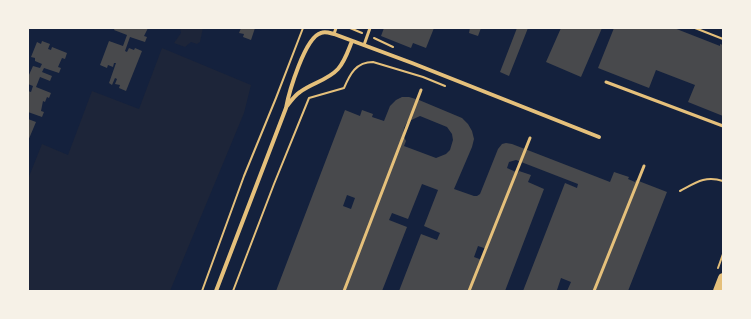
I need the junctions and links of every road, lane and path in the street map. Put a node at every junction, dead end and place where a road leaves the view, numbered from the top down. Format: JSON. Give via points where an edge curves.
{"nodes":[{"id":1,"x":303,"y":28,"type":"edge"},
{"id":2,"x":336,"y":28,"type":"edge"},
{"id":3,"x":370,"y":28,"type":"edge"},
{"id":4,"x":695,"y":28,"type":"edge"},
{"id":5,"x":334,"y":34,"type":"junction"},
{"id":6,"x":723,"y":39,"type":"edge"},
{"id":7,"x":352,"y":41,"type":"junction"},
{"id":8,"x":364,"y":46,"type":"junction"},
{"id":9,"x":606,"y":82,"type":"dead end"},
{"id":10,"x":452,"y":88,"type":"dead end"},
{"id":11,"x":422,"y":90,"type":"dead end"},
{"id":12,"x":286,"y":108,"type":"junction"},
{"id":13,"x":723,"y":126,"type":"edge"},
{"id":14,"x":599,"y":137,"type":"dead end"},
{"id":15,"x":530,"y":138,"type":"dead end"},
{"id":16,"x":644,"y":166,"type":"dead end"},
{"id":17,"x":723,"y":181,"type":"edge"},
{"id":18,"x":680,"y":191,"type":"dead end"},
{"id":19,"x":723,"y":278,"type":"edge"},
{"id":20,"x":202,"y":291,"type":"edge"},
{"id":21,"x":216,"y":291,"type":"edge"},
{"id":22,"x":233,"y":291,"type":"edge"},
{"id":23,"x":344,"y":291,"type":"edge"},
{"id":24,"x":469,"y":291,"type":"edge"},
{"id":25,"x":594,"y":291,"type":"edge"},
{"id":26,"x":718,"y":291,"type":"edge"}],
"edges":[{"from":1,"to":20,"type":"path","via":[[244,176]]},
{"from":2,"to":5,"type":"lane"},
{"from":3,"to":8,"type":"lane"},
{"from":4,"to":6,"type":"path"},
{"from":5,"to":7,"type":"street"},
{"from":5,"to":12,"type":"street","via":[[321,33],[310,42],[290,89]]},
{"from":7,"to":8,"type":"street"},
{"from":7,"to":12,"type":"street","via":[[338,69],[299,92]]},
{"from":8,"to":14,"type":"street"},
{"from":9,"to":13,"type":"lane"},
{"from":10,"to":22,"type":"path","via":[[367,62],[350,73],[344,88],[309,98]]},
{"from":11,"to":23,"type":"lane"},
{"from":12,"to":21,"type":"street"},
{"from":15,"to":24,"type":"lane"},
{"from":16,"to":25,"type":"lane"},
{"from":17,"to":18,"type":"path","via":[[702,179]]},
{"from":19,"to":26,"type":"main road"}]}
